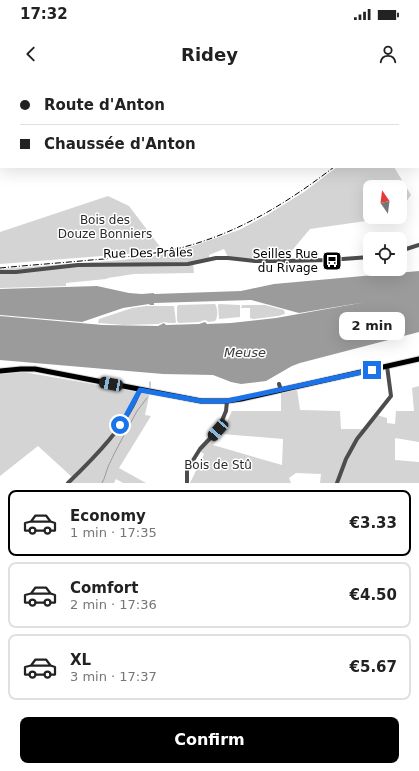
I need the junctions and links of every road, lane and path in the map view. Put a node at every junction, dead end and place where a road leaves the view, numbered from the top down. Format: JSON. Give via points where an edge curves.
{"nodes":[{"id":1,"x":419,"y":245,"type":"edge"},
{"id":2,"x":407,"y":249,"type":"edge"},
{"id":3,"x":363,"y":257,"type":"edge"},
{"id":4,"x":0,"y":272,"type":"edge"},
{"id":5,"x":419,"y":359,"type":"edge"},
{"id":6,"x":387,"y":366,"type":"junction"},
{"id":7,"x":0,"y":371,"type":"edge"},
{"id":8,"x":279,"y":384,"type":"dead end"},
{"id":9,"x":140,"y":390,"type":"junction"},
{"id":10,"x":281,"y":390,"type":"junction"},
{"id":11,"x":230,"y":398,"type":"junction"},
{"id":12,"x":68,"y":483,"type":"edge"},
{"id":13,"x":187,"y":483,"type":"edge"},
{"id":14,"x":337,"y":483,"type":"edge"}],
"edges":[{"from":1,"to":2,"type":"street"},
{"from":3,"to":4,"type":"street","name":"Rue Des Prâles","via":[[255,261],[216,258],[188,264],[99,264]]},
{"from":5,"to":6,"type":"main road"},
{"from":6,"to":10,"type":"main road"},
{"from":6,"to":14,"type":"street","via":[[391,396],[357,438]]},
{"from":7,"to":9,"type":"main road","via":[[35,370]]},
{"from":8,"to":10,"type":"street"},
{"from":9,"to":11,"type":"main road","via":[[201,401]]},
{"from":9,"to":12,"type":"street","via":[[127,414],[90,463]]},
{"from":10,"to":11,"type":"main road"},
{"from":11,"to":13,"type":"street","via":[[218,430],[200,449],[187,470]]}]}
